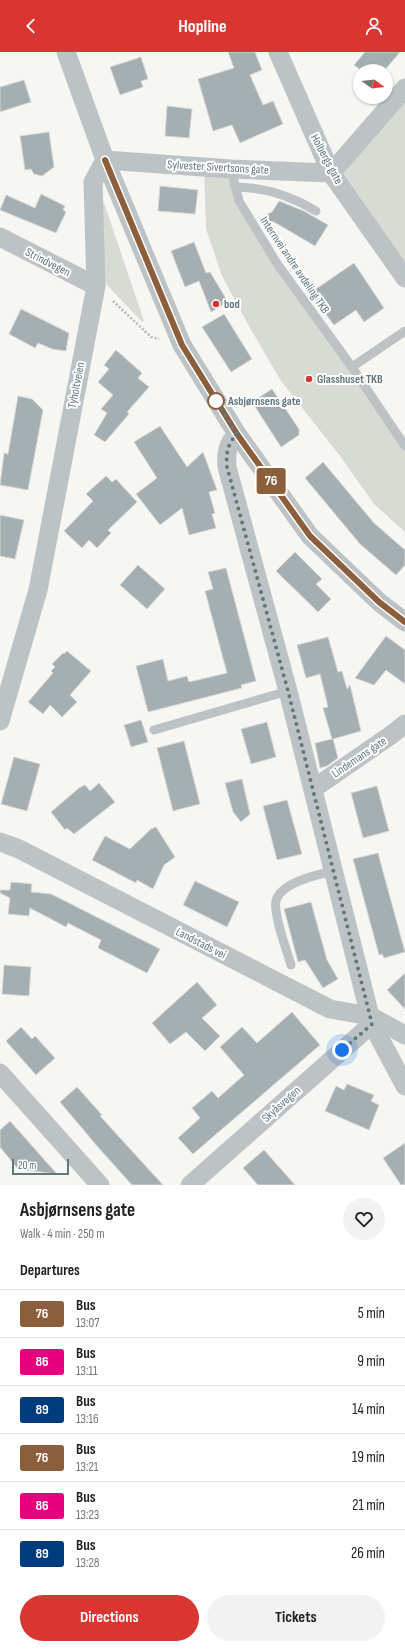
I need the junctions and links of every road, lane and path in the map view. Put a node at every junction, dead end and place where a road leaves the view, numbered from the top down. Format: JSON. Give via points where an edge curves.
{"nodes":[{"id":1,"x":66,"y":52,"type":"edge"},
{"id":2,"x":278,"y":52,"type":"edge"},
{"id":3,"x":405,"y":88,"type":"edge"},
{"id":4,"x":105,"y":160,"type":"junction"},
{"id":5,"x":331,"y":173,"type":"junction"},
{"id":6,"x":233,"y":178,"type":"junction"},
{"id":7,"x":316,"y":211,"type":"dead end"},
{"id":8,"x":0,"y":237,"type":"edge"},
{"id":9,"x":405,"y":278,"type":"edge"},
{"id":10,"x":96,"y":286,"type":"junction"},
{"id":11,"x":405,"y":331,"type":"edge"},
{"id":12,"x":182,"y":345,"type":"junction"},
{"id":13,"x":352,"y":367,"type":"junction"},
{"id":14,"x":237,"y":434,"type":"junction"},
{"id":15,"x":405,"y":446,"type":"edge"},
{"id":16,"x":405,"y":622,"type":"edge"},
{"id":17,"x":288,"y":691,"type":"junction"},
{"id":18,"x":0,"y":721,"type":"edge"},
{"id":19,"x":405,"y":724,"type":"edge"},
{"id":20,"x":154,"y":730,"type":"dead end"},
{"id":21,"x":313,"y":789,"type":"junction"},
{"id":22,"x":0,"y":842,"type":"edge"},
{"id":23,"x":334,"y":871,"type":"junction"},
{"id":24,"x":291,"y":965,"type":"dead end"},
{"id":25,"x":371,"y":1020,"type":"junction"},
{"id":26,"x":405,"y":1035,"type":"edge"},
{"id":27,"x":0,"y":1073,"type":"edge"},
{"id":28,"x":405,"y":1086,"type":"edge"},
{"id":29,"x":100,"y":1185,"type":"edge"},
{"id":30,"x":190,"y":1185,"type":"edge"}],
"edges":[{"from":1,"to":4,"type":"street"},
{"from":2,"to":5,"type":"street","name":"Holbergs gate"},
{"from":3,"to":5,"type":"street"},
{"from":4,"to":6,"type":"street","name":"Sylvester Sivertsons gate"},
{"from":4,"to":10,"type":"street","name":"Tyholtveien","via":[[93,182]]},
{"from":4,"to":12,"type":"street"},
{"from":5,"to":6,"type":"street","name":"Sylvester Sivertsons gate"},
{"from":5,"to":9,"type":"street","name":"Holbergs gate"},
{"from":6,"to":7,"type":"lane","via":[[250,187],[284,195]]},
{"from":6,"to":13,"type":"lane","name":"Internvei andre avdeling TKB","via":[[238,201],[278,265]]},
{"from":8,"to":10,"type":"street","name":"Strindvegen"},
{"from":10,"to":12,"type":"path","via":[[151,337]]},
{"from":10,"to":18,"type":"street","name":"Tyholtveien","via":[[38,590]]},
{"from":11,"to":13,"type":"lane"},
{"from":12,"to":14,"type":"street"},
{"from":13,"to":15,"type":"lane","name":"Internvei andre avdeling TKB"},
{"from":14,"to":16,"type":"street","via":[[310,536],[379,602]]},
{"from":14,"to":17,"type":"street","via":[[230,442],[226,453],[227,467]]},
{"from":17,"to":20,"type":"lane"},
{"from":17,"to":21,"type":"street"},
{"from":19,"to":21,"type":"street","name":"Lindemans gate"},
{"from":21,"to":23,"type":"street"},
{"from":22,"to":25,"type":"street","name":"Landstads vei","via":[[19,849],[330,1009]]},
{"from":23,"to":24,"type":"lane","via":[[289,886],[281,892],[276,901],[276,912]]},
{"from":23,"to":25,"type":"street"},
{"from":25,"to":26,"type":"street","name":"Landstads vei"},
{"from":25,"to":28,"type":"street"},
{"from":25,"to":30,"type":"street","name":"Skyåsvegen"},
{"from":27,"to":29,"type":"street"}]}
